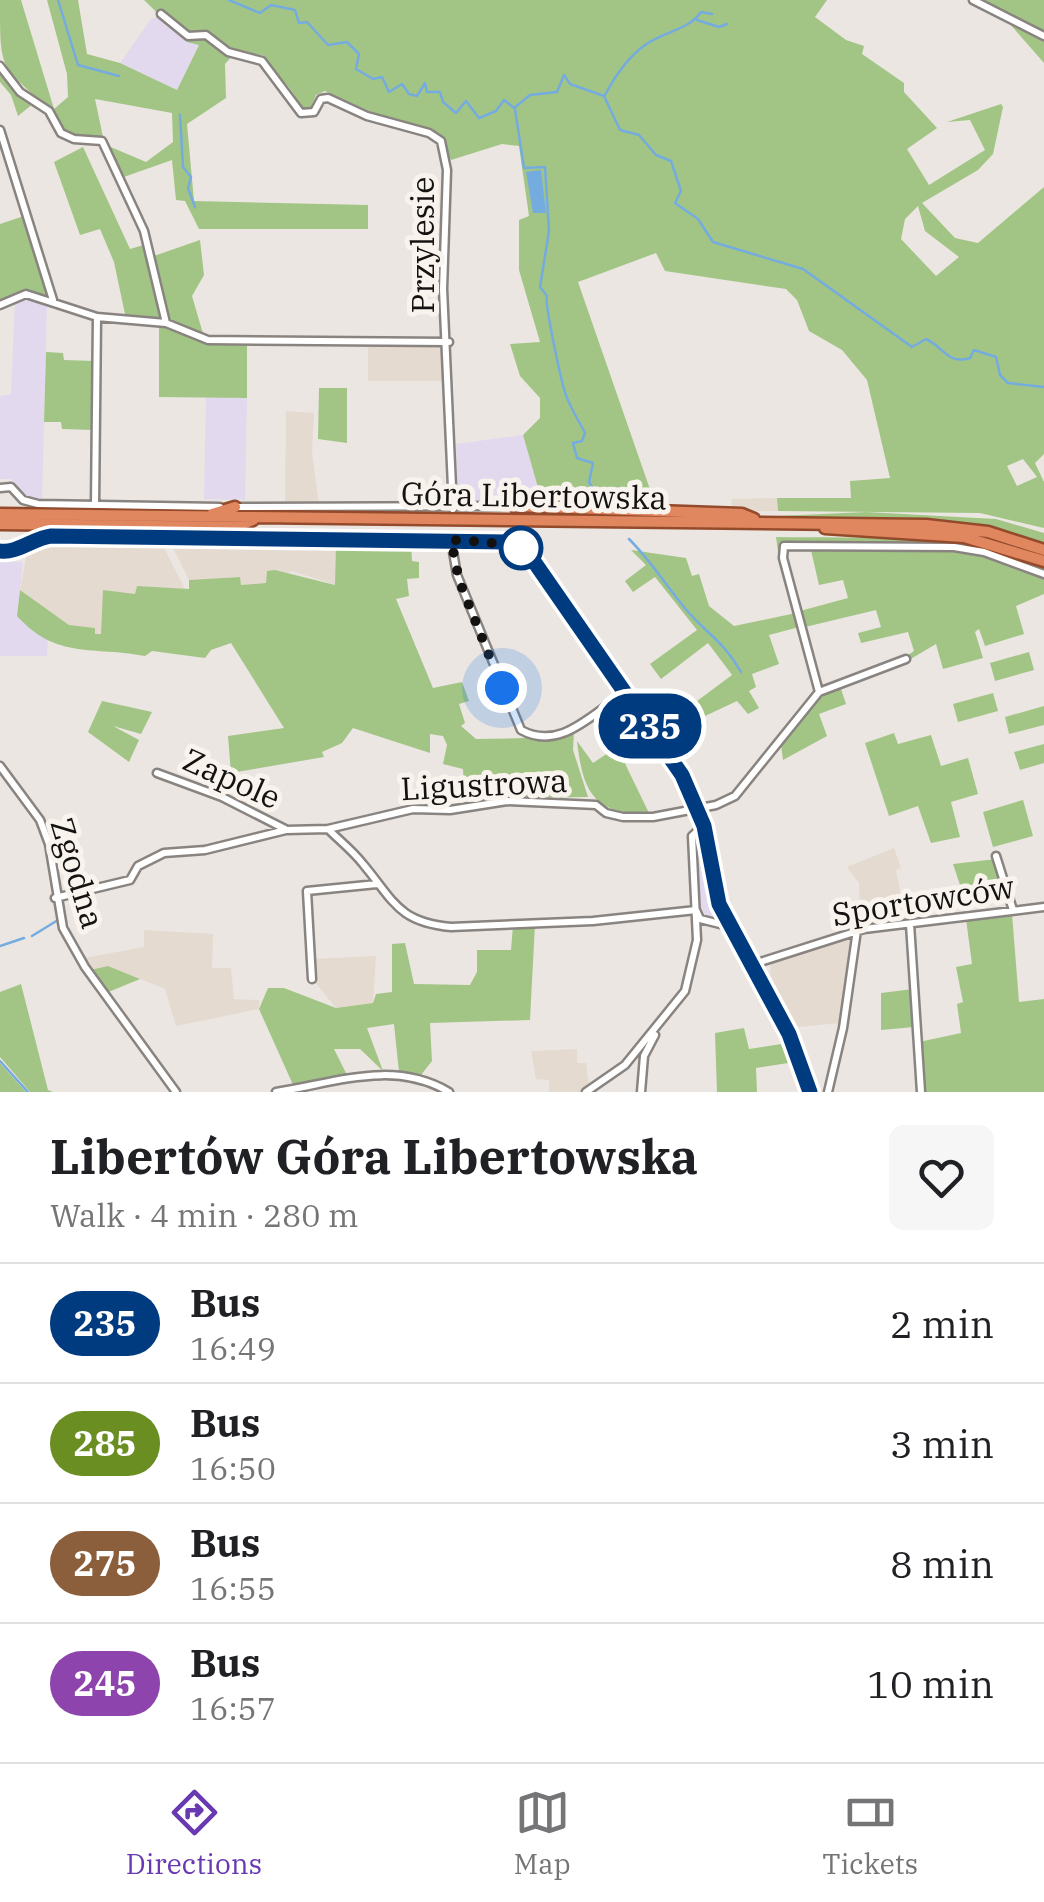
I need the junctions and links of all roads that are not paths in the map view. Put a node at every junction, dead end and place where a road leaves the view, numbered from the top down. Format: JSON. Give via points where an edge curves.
{"nodes":[{"id":1,"x":973,"y":0,"type":"edge"},
{"id":2,"x":161,"y":14,"type":"dead end"},
{"id":3,"x":1044,"y":36,"type":"edge"},
{"id":4,"x":0,"y":66,"type":"edge"},
{"id":5,"x":0,"y":130,"type":"edge"},
{"id":6,"x":52,"y":300,"type":"junction"},
{"id":7,"x":0,"y":305,"type":"edge"},
{"id":8,"x":97,"y":317,"type":"junction"},
{"id":9,"x":166,"y":323,"type":"junction"},
{"id":10,"x":449,"y":342,"type":"junction"},
{"id":11,"x":0,"y":488,"type":"edge"},
{"id":12,"x":96,"y":505,"type":"junction"},
{"id":13,"x":220,"y":506,"type":"dead end"},
{"id":14,"x":514,"y":506,"type":"joint"},
{"id":15,"x":236,"y":507,"type":"joint"},
{"id":16,"x":453,"y":509,"type":"junction"},
{"id":17,"x":0,"y":514,"type":"edge"},
{"id":18,"x":202,"y":517,"type":"junction"},
{"id":19,"x":260,"y":517,"type":"junction"},
{"id":20,"x":764,"y":523,"type":"junction"},
{"id":21,"x":808,"y":523,"type":"junction"},
{"id":22,"x":0,"y":524,"type":"edge"},
{"id":23,"x":451,"y":540,"type":"junction"},
{"id":24,"x":1044,"y":550,"type":"edge"},
{"id":25,"x":0,"y":551,"type":"edge"},
{"id":26,"x":1044,"y":561,"type":"edge"},
{"id":27,"x":1044,"y":574,"type":"edge"},
{"id":28,"x":906,"y":659,"type":"dead end"},
{"id":29,"x":819,"y":692,"type":"junction"},
{"id":30,"x":624,"y":694,"type":"junction"},
{"id":31,"x":0,"y":766,"type":"edge"},
{"id":32,"x":157,"y":773,"type":"dead end"},
{"id":33,"x":699,"y":808,"type":"junction"},
{"id":34,"x":704,"y":826,"type":"junction"},
{"id":35,"x":286,"y":830,"type":"junction"},
{"id":36,"x":328,"y":830,"type":"junction"},
{"id":37,"x":996,"y":856,"type":"dead end"},
{"id":38,"x":377,"y":884,"type":"junction"},
{"id":39,"x":56,"y":898,"type":"junction"},
{"id":40,"x":1044,"y":907,"type":"edge"},
{"id":41,"x":696,"y":910,"type":"junction"},
{"id":42,"x":1013,"y":910,"type":"junction"},
{"id":43,"x":910,"y":924,"type":"junction"},
{"id":44,"x":728,"y":926,"type":"junction"},
{"id":45,"x":857,"y":930,"type":"junction"},
{"id":46,"x":754,"y":964,"type":"junction"},
{"id":47,"x":312,"y":979,"type":"dead end"},
{"id":48,"x":657,"y":1030,"type":"junction"},
{"id":49,"x":176,"y":1092,"type":"edge"},
{"id":50,"x":276,"y":1092,"type":"edge"},
{"id":51,"x":449,"y":1092,"type":"edge"},
{"id":52,"x":586,"y":1092,"type":"edge"},
{"id":53,"x":641,"y":1092,"type":"edge"},
{"id":54,"x":810,"y":1092,"type":"edge"},
{"id":55,"x":828,"y":1092,"type":"edge"},
{"id":56,"x":921,"y":1092,"type":"edge"}],
"edges":[{"from":1,"to":3,"type":"street"},
{"from":2,"to":10,"type":"street","name":"Przylesie","via":[[188,36],[206,34],[228,52],[256,56],[302,113],[335,99],[441,141],[448,170],[443,289]]},
{"from":4,"to":9,"type":"street","via":[[62,133],[102,140],[144,231]]},
{"from":5,"to":6,"type":"street"},
{"from":6,"to":7,"type":"street","via":[[19,294]]},
{"from":6,"to":8,"type":"street"},
{"from":8,"to":9,"type":"street"},
{"from":8,"to":12,"type":"street"},
{"from":9,"to":10,"type":"street","via":[[208,340]]},
{"from":10,"to":16,"type":"street","name":"Przylesie"},
{"from":11,"to":12,"type":"street","via":[[11,487],[32,504]]},
{"from":12,"to":13,"type":"street"},
{"from":14,"to":16,"type":"street","name":"Góra Libertowska"},
{"from":14,"to":20,"type":"highway","via":[[742,514]]},
{"from":15,"to":16,"type":"street","name":"Góra Libertowska"},
{"from":15,"to":18,"type":"highway"},
{"from":17,"to":18,"type":"highway","name":"Góra Libertowska"},
{"from":18,"to":19,"type":"highway","name":"Góra Libertowska"},
{"from":19,"to":20,"type":"highway","name":"Góra Libertowska"},
{"from":19,"to":22,"type":"highway","name":"Góra Libertowska","via":[[236,527]]},
{"from":20,"to":21,"type":"highway","name":"Góra Libertowska"},
{"from":21,"to":24,"type":"highway","name":"Góra Libertowska","via":[[964,528]]},
{"from":21,"to":26,"type":"highway","name":"Góra Libertowska","via":[[841,532],[975,539]]},
{"from":23,"to":25,"type":"street","name":"Góra Libertowska","via":[[51,536]]},
{"from":23,"to":30,"type":"street","name":"Góra Libertowska","via":[[496,544],[534,564]]},
{"from":23,"to":30,"type":"street","via":[[459,580],[521,730],[538,736],[580,728]]},
{"from":27,"to":29,"type":"street","via":[[954,547],[786,545],[783,558]]},
{"from":28,"to":29,"type":"street"},
{"from":29,"to":33,"type":"street","name":"Ligustrowa","via":[[736,796]]},
{"from":30,"to":33,"type":"street","name":"Góra Libertowska","via":[[668,749]]},
{"from":31,"to":39,"type":"street","name":"Zgodna","via":[[40,820]]},
{"from":32,"to":35,"type":"street","name":"Zapole"},
{"from":33,"to":34,"type":"street","name":"Góra Libertowska"},
{"from":33,"to":36,"type":"street","name":"Ligustrowa","via":[[624,817],[596,805],[507,802],[399,811]]},
{"from":34,"to":41,"type":"street","via":[[692,836]]},
{"from":34,"to":44,"type":"street","name":"Góra Libertowska"},
{"from":35,"to":36,"type":"street","name":"Ligustrowa"},
{"from":35,"to":39,"type":"street","via":[[164,853],[138,866],[130,880]]},
{"from":36,"to":38,"type":"street"},
{"from":37,"to":42,"type":"street"},
{"from":38,"to":41,"type":"street","via":[[408,917],[452,927]]},
{"from":38,"to":47,"type":"street","via":[[307,891]]},
{"from":39,"to":49,"type":"street","name":"Zgodna","via":[[85,968]]},
{"from":40,"to":42,"type":"street","name":"Sportowców"},
{"from":41,"to":44,"type":"street","via":[[700,918]]},
{"from":41,"to":48,"type":"street","via":[[694,966],[681,1001]]},
{"from":42,"to":43,"type":"street","name":"Sportowców"},
{"from":43,"to":45,"type":"street","name":"Sportowców"},
{"from":43,"to":56,"type":"street"},
{"from":44,"to":46,"type":"street","name":"Góra Libertowska"},
{"from":45,"to":46,"type":"street","name":"Sportowców"},
{"from":45,"to":55,"type":"street"},
{"from":46,"to":54,"type":"street","name":"Góra Libertowska"},
{"from":48,"to":52,"type":"street","via":[[615,1074]]},
{"from":48,"to":53,"type":"street","via":[[644,1056]]},
{"from":50,"to":51,"type":"street","via":[[382,1073],[417,1075]]}]}
